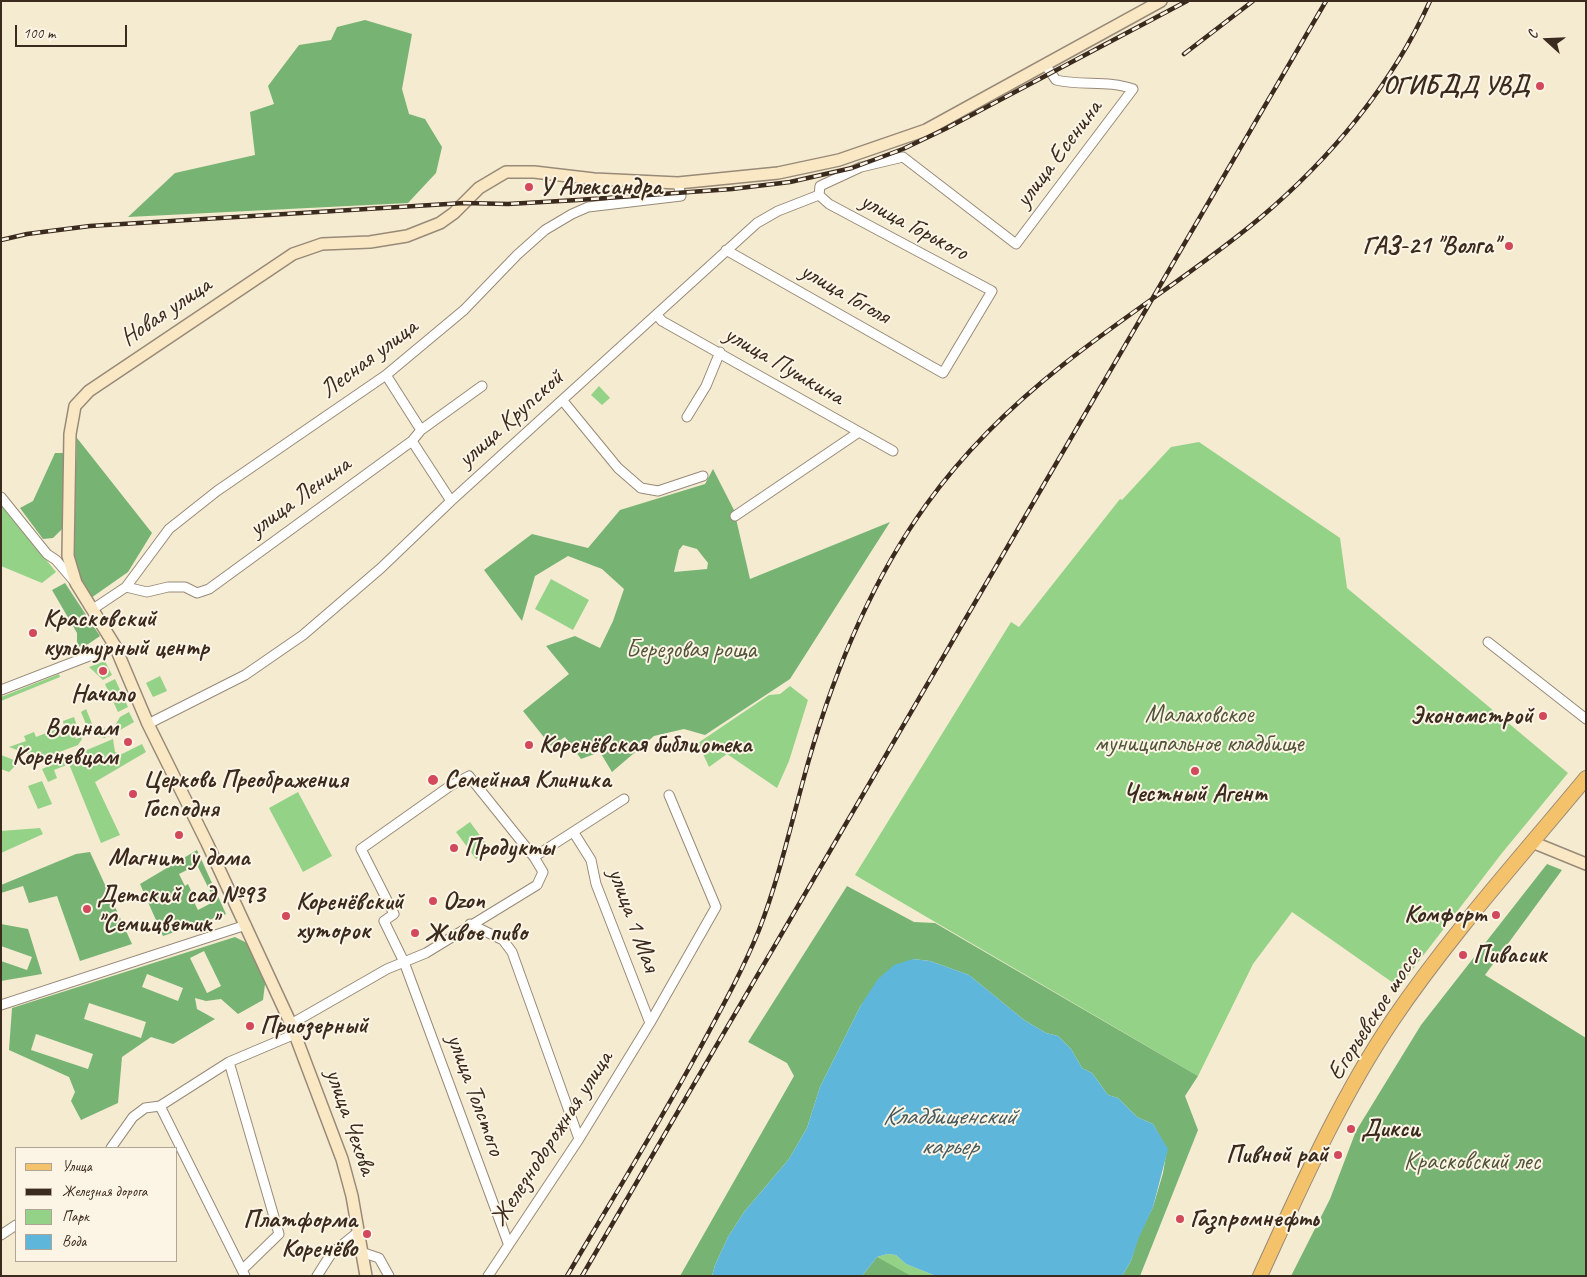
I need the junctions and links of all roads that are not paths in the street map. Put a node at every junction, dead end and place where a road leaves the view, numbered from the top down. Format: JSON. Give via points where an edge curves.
{"nodes":[{"id":1,"x":1161,"y":1,"type":"edge"},
{"id":2,"x":1046,"y":66,"type":"junction"},
{"id":3,"x":903,"y":157,"type":"joint"},
{"id":4,"x":678,"y":184,"type":"junction"},
{"id":5,"x":818,"y":195,"type":"junction"},
{"id":6,"x":1016,"y":244,"type":"joint"},
{"id":7,"x":726,"y":250,"type":"junction"},
{"id":8,"x":657,"y":315,"type":"junction"},
{"id":9,"x":720,"y":352,"type":"junction"},
{"id":10,"x":943,"y":373,"type":"joint"},
{"id":11,"x":386,"y":375,"type":"junction"},
{"id":12,"x":482,"y":386,"type":"dead end"},
{"id":13,"x":563,"y":401,"type":"junction"},
{"id":14,"x":687,"y":417,"type":"dead end"},
{"id":15,"x":421,"y":430,"type":"junction"},
{"id":16,"x":859,"y":432,"type":"junction"},
{"id":17,"x":412,"y":441,"type":"junction"},
{"id":18,"x":892,"y":451,"type":"dead end"},
{"id":19,"x":703,"y":476,"type":"dead end"},
{"id":20,"x":1,"y":497,"type":"edge"},
{"id":21,"x":451,"y":501,"type":"junction"},
{"id":22,"x":735,"y":516,"type":"dead end"},
{"id":23,"x":68,"y":556,"type":"junction"},
{"id":24,"x":56,"y":560,"type":"junction"},
{"id":25,"x":76,"y":583,"type":"junction"},
{"id":26,"x":126,"y":587,"type":"junction"},
{"id":27,"x":92,"y":610,"type":"junction"},
{"id":28,"x":1488,"y":642,"type":"dead end"},
{"id":29,"x":114,"y":646,"type":"junction"},
{"id":30,"x":1,"y":690,"type":"edge"},
{"id":31,"x":1586,"y":719,"type":"edge"},
{"id":32,"x":148,"y":724,"type":"junction"},
{"id":33,"x":1586,"y":778,"type":"edge"},
{"id":34,"x":669,"y":795,"type":"dead end"},
{"id":35,"x":624,"y":799,"type":"dead end"},
{"id":36,"x":574,"y":833,"type":"junction"},
{"id":37,"x":1532,"y":842,"type":"junction"},
{"id":38,"x":534,"y":857,"type":"junction"},
{"id":39,"x":1586,"y":864,"type":"edge"},
{"id":40,"x":470,"y":924,"type":"junction"},
{"id":41,"x":246,"y":925,"type":"junction"},
{"id":42,"x":404,"y":962,"type":"junction"},
{"id":43,"x":1,"y":1005,"type":"edge"},
{"id":44,"x":650,"y":1023,"type":"junction"},
{"id":45,"x":293,"y":1029,"type":"junction"},
{"id":46,"x":230,"y":1062,"type":"junction"},
{"id":47,"x":160,"y":1106,"type":"junction"},
{"id":48,"x":579,"y":1139,"type":"junction"},
{"id":49,"x":112,"y":1147,"type":"edge"},
{"id":50,"x":15,"y":1226,"type":"edge"},
{"id":51,"x":358,"y":1232,"type":"junction"},
{"id":52,"x":1,"y":1235,"type":"edge"},
{"id":53,"x":508,"y":1243,"type":"junction"},
{"id":54,"x":361,"y":1252,"type":"junction"},
{"id":55,"x":243,"y":1273,"type":"edge"},
{"id":56,"x":317,"y":1276,"type":"edge"},
{"id":57,"x":366,"y":1276,"type":"edge"},
{"id":58,"x":389,"y":1276,"type":"edge"},
{"id":59,"x":488,"y":1276,"type":"edge"},
{"id":60,"x":1260,"y":1276,"type":"edge"}],
"edges":[{"from":1,"to":2,"type":"main road","name":"Новая улица"},
{"from":2,"to":4,"type":"main road","name":"Новая улица","via":[[926,130],[839,160],[778,173]]},
{"from":2,"to":6,"type":"street","name":"улица Есенина","via":[[1056,80],[1071,84],[1121,84],[1133,89]]},
{"from":3,"to":5,"type":"street","name":"улица Крупской","via":[[861,167],[820,186]]},
{"from":3,"to":6,"type":"street","name":"улица Горького"},
{"from":4,"to":11,"type":"street","name":"Лесная улица","via":[[681,196],[588,207],[545,230],[464,310]]},
{"from":4,"to":23,"type":"main road","name":"Новая улица","via":[[506,172],[479,188],[454,213],[407,236],[370,242],[322,244],[293,254],[89,391],[75,406],[72,415]]},
{"from":5,"to":7,"type":"street","name":"улица Крупской","via":[[778,210]]},
{"from":5,"to":10,"type":"street","name":"улица Горького","via":[[828,204],[992,291]]},
{"from":7,"to":8,"type":"street","name":"улица Крупской"},
{"from":7,"to":10,"type":"street","name":"улица Гоголя"},
{"from":8,"to":9,"type":"street","name":"улица Пушкина"},
{"from":8,"to":13,"type":"street","name":"улица Крупской"},
{"from":9,"to":14,"type":"street","via":[[706,386]]},
{"from":9,"to":16,"type":"street","name":"улица Пушкина"},
{"from":11,"to":15,"type":"street"},
{"from":11,"to":26,"type":"street","name":"Лесная улица","via":[[218,491],[169,529]]},
{"from":12,"to":15,"type":"street","name":"улица Ленина"},
{"from":13,"to":19,"type":"street","via":[[618,468],[641,488],[658,491]]},
{"from":13,"to":21,"type":"street","name":"улица Крупской"},
{"from":15,"to":17,"type":"street","name":"улица Ленина"},
{"from":16,"to":18,"type":"street","name":"улица Пушкина"},
{"from":16,"to":22,"type":"street"},
{"from":17,"to":21,"type":"street"},
{"from":17,"to":26,"type":"street","name":"улица Ленина","via":[[209,589],[197,593],[168,587],[147,592]]},
{"from":20,"to":24,"type":"street","name":"Новая улица","via":[[47,554]]},
{"from":21,"to":32,"type":"street","name":"улица Крупской","via":[[381,568],[303,635],[246,675]]},
{"from":23,"to":24,"type":"street","via":[[65,560]]},
{"from":23,"to":25,"type":"main road","name":"Новая улица"},
{"from":24,"to":25,"type":"street","name":"Новая улица"},
{"from":25,"to":27,"type":"main road","name":"Новая улица"},
{"from":26,"to":27,"type":"street","name":"Лесная улица"},
{"from":27,"to":29,"type":"main road","name":"улица Чехова"},
{"from":28,"to":31,"type":"street"},
{"from":29,"to":30,"type":"street"},
{"from":29,"to":32,"type":"main road","name":"улица Чехова"},
{"from":32,"to":41,"type":"main road","name":"улица Чехова"},
{"from":33,"to":37,"type":"main road","name":"Егорьевское шоссе"},
{"from":34,"to":44,"type":"street","name":"Железнодорожная улица","via":[[716,907]]},
{"from":35,"to":36,"type":"street"},
{"from":36,"to":38,"type":"street"},
{"from":36,"to":44,"type":"street","name":"улица 1 Мая","via":[[591,860],[596,884]]},
{"from":37,"to":39,"type":"main road"},
{"from":37,"to":60,"type":"main road","name":"Егорьевское шоссе","via":[[1444,950],[1392,1022],[1352,1088]]},
{"from":38,"to":40,"type":"street","via":[[543,872],[537,885]]},
{"from":38,"to":42,"type":"street","name":"улица Толстого","via":[[469,776],[361,849],[394,914],[384,921]]},
{"from":40,"to":42,"type":"street","via":[[426,953]]},
{"from":40,"to":48,"type":"street","via":[[503,940],[512,952]]},
{"from":41,"to":43,"type":"street"},
{"from":41,"to":45,"type":"main road","name":"улица Чехова"},
{"from":42,"to":45,"type":"street"},
{"from":42,"to":53,"type":"street","name":"улица Толстого"},
{"from":44,"to":48,"type":"street","name":"Железнодорожная улица"},
{"from":45,"to":46,"type":"street"},
{"from":45,"to":51,"type":"main road","name":"улица Чехова","via":[[342,1159]]},
{"from":46,"to":47,"type":"street"},
{"from":46,"to":55,"type":"street","via":[[279,1234]]},
{"from":47,"to":49,"type":"street","via":[[145,1108],[133,1117]]},
{"from":47,"to":55,"type":"street"},
{"from":48,"to":53,"type":"street","name":"Железнодорожная улица"},
{"from":50,"to":52,"type":"street"},
{"from":51,"to":54,"type":"main road","name":"улица Чехова"},
{"from":51,"to":56,"type":"street","via":[[331,1254]]},
{"from":53,"to":59,"type":"street","name":"Железнодорожная улица"},
{"from":54,"to":57,"type":"main road","name":"улица Чехова"},
{"from":54,"to":58,"type":"street","via":[[380,1258]]}]}
